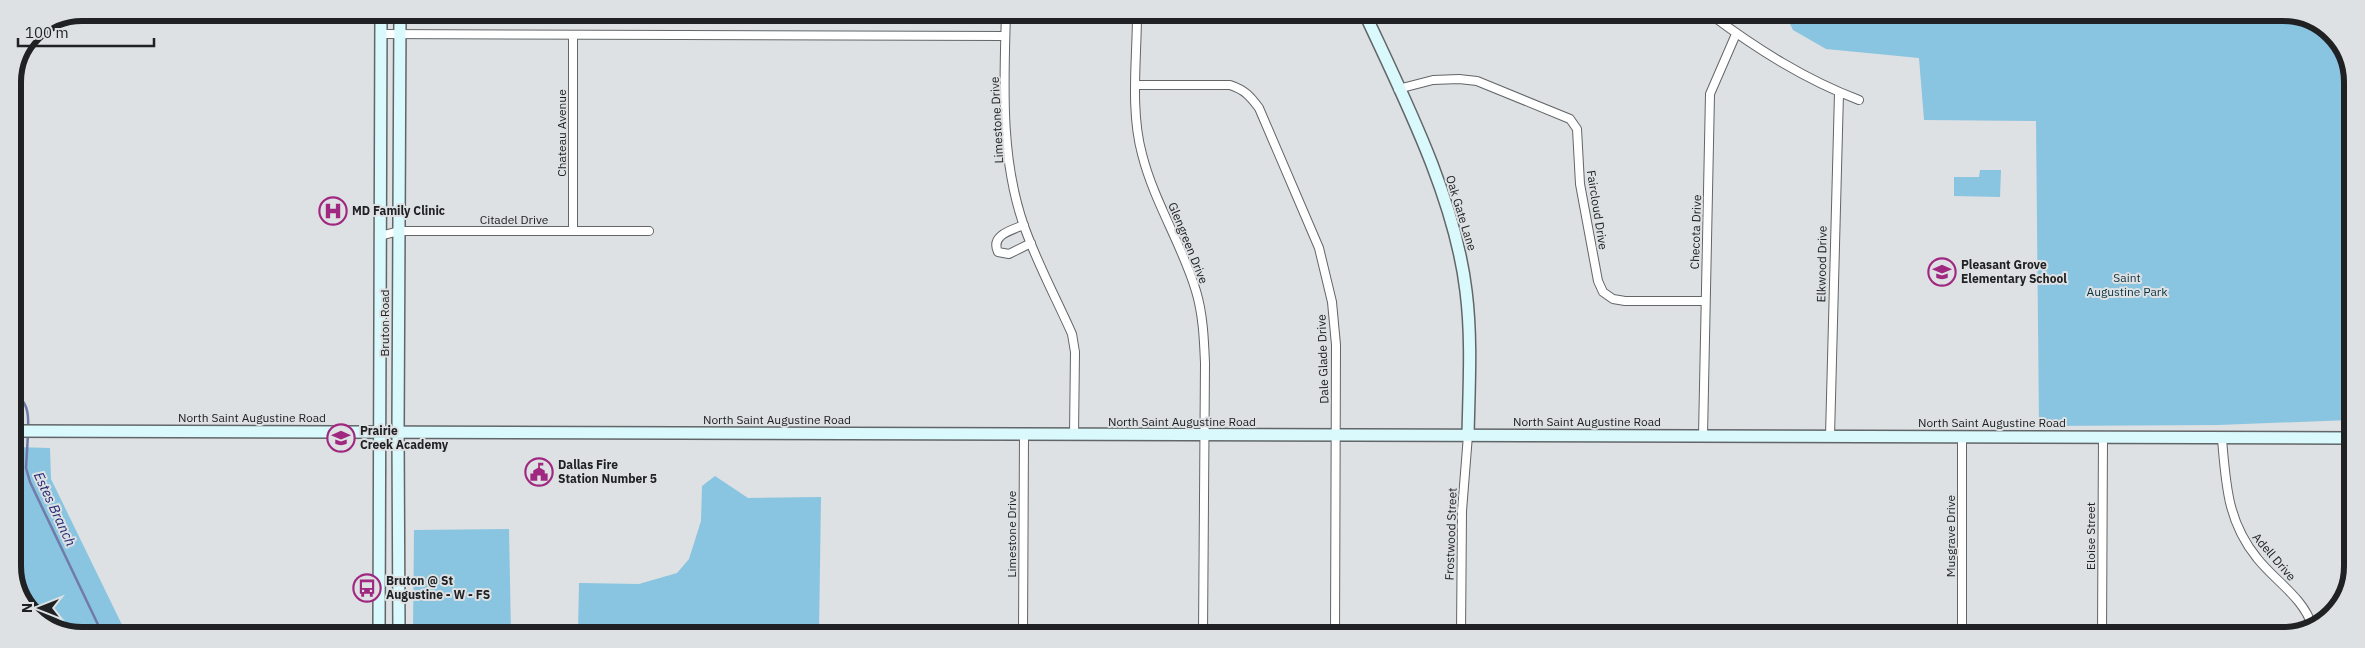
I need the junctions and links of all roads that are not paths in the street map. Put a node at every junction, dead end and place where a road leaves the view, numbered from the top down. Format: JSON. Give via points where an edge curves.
{"nodes":[{"id":1,"x":381,"y":21,"type":"edge"},
{"id":2,"x":400,"y":21,"type":"edge"},
{"id":3,"x":1006,"y":21,"type":"edge"},
{"id":4,"x":1137,"y":21,"type":"edge"},
{"id":5,"x":1367,"y":21,"type":"edge"},
{"id":6,"x":1719,"y":21,"type":"edge"},
{"id":7,"x":380,"y":34,"type":"junction"},
{"id":8,"x":400,"y":34,"type":"junction"},
{"id":9,"x":1736,"y":34,"type":"junction"},
{"id":10,"x":573,"y":35,"type":"junction"},
{"id":11,"x":1005,"y":36,"type":"junction"},
{"id":12,"x":1136,"y":85,"type":"junction"},
{"id":13,"x":1398,"y":89,"type":"junction"},
{"id":14,"x":1839,"y":93,"type":"junction"},
{"id":15,"x":1859,"y":100,"type":"dead end"},
{"id":16,"x":1024,"y":225,"type":"junction"},
{"id":17,"x":399,"y":231,"type":"junction"},
{"id":18,"x":573,"y":231,"type":"junction"},
{"id":19,"x":649,"y":231,"type":"dead end"},
{"id":20,"x":380,"y":236,"type":"junction"},
{"id":21,"x":1031,"y":243,"type":"junction"},
{"id":22,"x":1705,"y":301,"type":"junction"},
{"id":23,"x":21,"y":432,"type":"edge"},
{"id":24,"x":380,"y":432,"type":"junction"},
{"id":25,"x":398,"y":433,"type":"junction"},
{"id":26,"x":1024,"y":435,"type":"junction"},
{"id":27,"x":1336,"y":435,"type":"junction"},
{"id":28,"x":1468,"y":435,"type":"junction"},
{"id":29,"x":1074,"y":436,"type":"junction"},
{"id":30,"x":1204,"y":436,"type":"junction"},
{"id":31,"x":1703,"y":436,"type":"junction"},
{"id":32,"x":1830,"y":436,"type":"junction"},
{"id":33,"x":1962,"y":437,"type":"junction"},
{"id":34,"x":2103,"y":437,"type":"junction"},
{"id":35,"x":2344,"y":438,"type":"edge"},
{"id":36,"x":2222,"y":439,"type":"junction"},
{"id":37,"x":2309,"y":621,"type":"edge"},
{"id":38,"x":379,"y":627,"type":"edge"},
{"id":39,"x":399,"y":627,"type":"edge"},
{"id":40,"x":1023,"y":627,"type":"edge"},
{"id":41,"x":1203,"y":627,"type":"edge"},
{"id":42,"x":1335,"y":627,"type":"edge"},
{"id":43,"x":1461,"y":627,"type":"edge"},
{"id":44,"x":1962,"y":627,"type":"edge"},
{"id":45,"x":2102,"y":627,"type":"edge"}],
"edges":[{"from":1,"to":7,"type":"street","name":"Bruton Road"},
{"from":2,"to":8,"type":"street","name":"Bruton Road"},
{"from":3,"to":11,"type":"street","name":"Limestone Drive"},
{"from":4,"to":12,"type":"street","name":"Glengreen Drive"},
{"from":5,"to":13,"type":"street","name":"Oak Gate Lane"},
{"from":6,"to":9,"type":"street"},
{"from":7,"to":8,"type":"street"},
{"from":7,"to":20,"type":"street","name":"Bruton Road"},
{"from":8,"to":10,"type":"street"},
{"from":8,"to":17,"type":"street","name":"Bruton Road"},
{"from":9,"to":14,"type":"street","via":[[1803,76]]},
{"from":9,"to":22,"type":"street","name":"Checota Drive","via":[[1710,94]]},
{"from":10,"to":11,"type":"street"},
{"from":10,"to":18,"type":"street","name":"Chateau Avenue"},
{"from":11,"to":16,"type":"street","name":"Limestone Drive","via":[[1007,143]]},
{"from":12,"to":27,"type":"street","name":"Dale Glade Drive","via":[[1230,85],[1244,89],[1259,108],[1319,248],[1332,302],[1336,345]]},
{"from":12,"to":30,"type":"street","name":"Glengreen Drive","via":[[1136,124],[1143,159],[1196,292],[1205,347]]},
{"from":13,"to":22,"type":"street","name":"Faircloud Drive","via":[[1433,80],[1478,81],[1570,118],[1577,129],[1584,210],[1603,292],[1625,302]]},
{"from":13,"to":28,"type":"street","name":"Oak Gate Lane","via":[[1441,187],[1460,255],[1469,344]]},
{"from":14,"to":15,"type":"street"},
{"from":14,"to":32,"type":"street","name":"Elkwood Drive"},
{"from":16,"to":21,"type":"street","name":"Limestone Drive"},
{"from":16,"to":21,"type":"street","via":[[1001,235],[995,246],[998,252],[1008,254]]},
{"from":17,"to":18,"type":"street","name":"Citadel Drive"},
{"from":17,"to":20,"type":"street","name":"Citadel Drive"},
{"from":17,"to":25,"type":"street","name":"Bruton Road"},
{"from":18,"to":19,"type":"street","name":"Citadel Drive"},
{"from":20,"to":24,"type":"street","name":"Bruton Road"},
{"from":21,"to":29,"type":"street","name":"Limestone Drive","via":[[1072,334],[1075,352]]},
{"from":22,"to":31,"type":"street","name":"Checota Drive"},
{"from":23,"to":24,"type":"street","name":"North Saint Augustine Road"},
{"from":24,"to":25,"type":"street","name":"North Saint Augustine Road"},
{"from":24,"to":38,"type":"street","name":"Bruton Road"},
{"from":25,"to":26,"type":"street","name":"North Saint Augustine Road"},
{"from":25,"to":39,"type":"street","name":"Bruton Road"},
{"from":26,"to":29,"type":"street","name":"North Saint Augustine Road"},
{"from":26,"to":40,"type":"street","name":"Limestone Drive"},
{"from":27,"to":28,"type":"street","name":"North Saint Augustine Road"},
{"from":27,"to":30,"type":"street","name":"North Saint Augustine Road"},
{"from":27,"to":42,"type":"street","name":"Dale Glade Drive"},
{"from":28,"to":31,"type":"street","name":"North Saint Augustine Road"},
{"from":28,"to":43,"type":"street","name":"Frostwood Street","via":[[1462,511]]},
{"from":29,"to":30,"type":"street","name":"North Saint Augustine Road"},
{"from":30,"to":41,"type":"street","name":"Glengreen Drive"},
{"from":31,"to":32,"type":"street","name":"North Saint Augustine Road"},
{"from":32,"to":33,"type":"street","name":"North Saint Augustine Road"},
{"from":33,"to":34,"type":"street","name":"North Saint Augustine Road"},
{"from":33,"to":44,"type":"street","name":"Musgrave Drive"},
{"from":34,"to":36,"type":"street","name":"North Saint Augustine Road"},
{"from":34,"to":45,"type":"street","name":"Eloise Street"},
{"from":35,"to":36,"type":"street","name":"North Saint Augustine Road"},
{"from":36,"to":37,"type":"street","name":"Adell Drive","via":[[2227,497],[2239,534],[2300,604]]}]}
